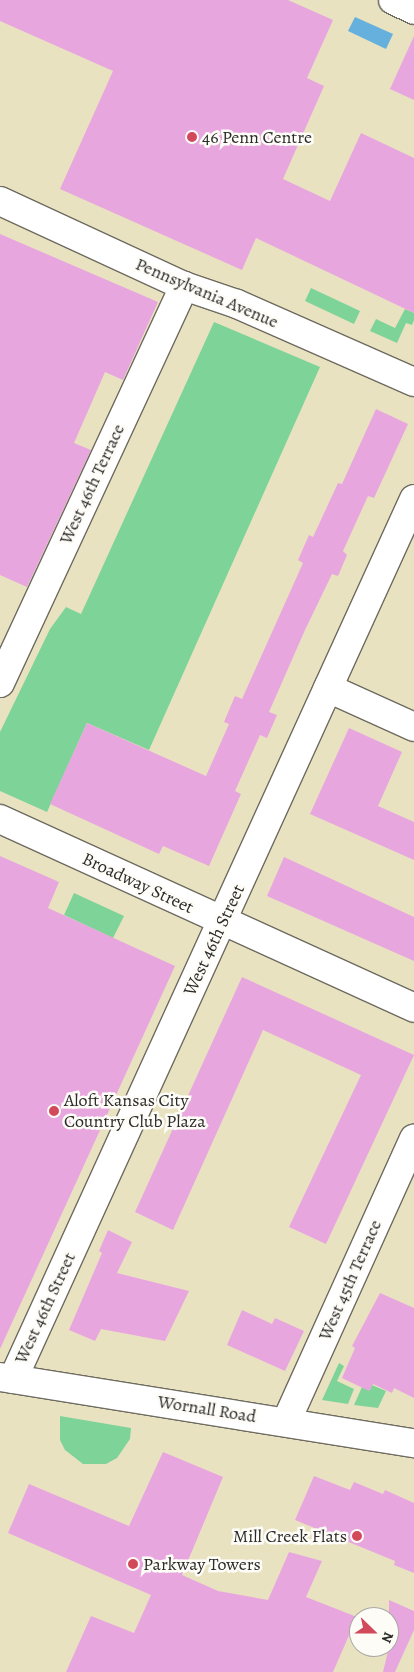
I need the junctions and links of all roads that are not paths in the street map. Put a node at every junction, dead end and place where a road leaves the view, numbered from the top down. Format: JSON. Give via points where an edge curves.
{"nodes":[{"id":1,"x":392,"y":0,"type":"edge"},
{"id":2,"x":414,"y":10,"type":"edge"},
{"id":3,"x":0,"y":201,"type":"edge"},
{"id":4,"x":184,"y":286,"type":"junction"},
{"id":5,"x":414,"y":382,"type":"edge"},
{"id":6,"x":414,"y":500,"type":"edge"},
{"id":7,"x":0,"y":682,"type":"edge"},
{"id":8,"x":328,"y":688,"type":"junction"},
{"id":9,"x":414,"y":727,"type":"edge"},
{"id":10,"x":0,"y":819,"type":"edge"},
{"id":11,"x":222,"y":922,"type":"junction"},
{"id":12,"x":414,"y":1008,"type":"edge"},
{"id":13,"x":414,"y":1139,"type":"edge"},
{"id":14,"x":6,"y":1378,"type":"edge"},
{"id":15,"x":286,"y":1422,"type":"junction"},
{"id":16,"x":414,"y":1443,"type":"edge"}],
"edges":[{"from":1,"to":2,"type":"street"},
{"from":3,"to":4,"type":"street","name":"Pennsylvania Avenue"},
{"from":4,"to":5,"type":"street","name":"Pennsylvania Avenue","via":[[237,304]]},
{"from":4,"to":7,"type":"street","name":"West 46th Terrace"},
{"from":6,"to":8,"type":"street","name":"West 46th Street"},
{"from":8,"to":9,"type":"street"},
{"from":8,"to":11,"type":"street","name":"West 46th Street"},
{"from":10,"to":11,"type":"street","name":"Broadway Street"},
{"from":11,"to":12,"type":"street","name":"Broadway Street"},
{"from":11,"to":14,"type":"street","name":"West 46th Street"},
{"from":13,"to":15,"type":"street","name":"West 45th Terrace"},
{"from":14,"to":15,"type":"street","name":"Wornall Road"},
{"from":15,"to":16,"type":"street","name":"Wornall Road"}]}
